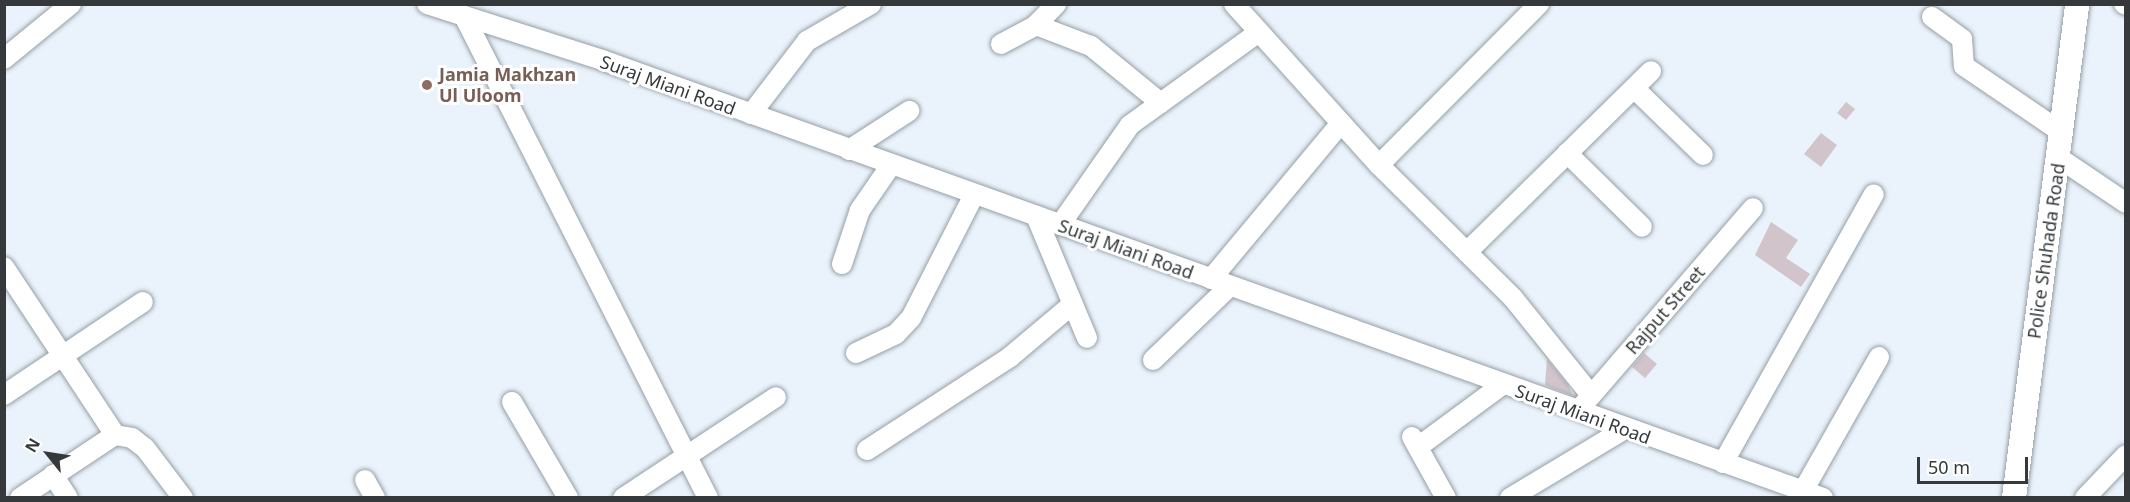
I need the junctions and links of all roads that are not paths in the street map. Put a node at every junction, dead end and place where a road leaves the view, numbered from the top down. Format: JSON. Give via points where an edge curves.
{"nodes":[{"id":1,"x":71,"y":4,"type":"edge"},
{"id":2,"x":427,"y":4,"type":"edge"},
{"id":3,"x":871,"y":4,"type":"edge"},
{"id":4,"x":1056,"y":4,"type":"edge"},
{"id":5,"x":1234,"y":4,"type":"edge"},
{"id":6,"x":1539,"y":4,"type":"edge"},
{"id":7,"x":2078,"y":4,"type":"edge"},
{"id":8,"x":464,"y":16,"type":"junction"},
{"id":9,"x":1932,"y":16,"type":"dead end"},
{"id":10,"x":1035,"y":25,"type":"junction"},
{"id":11,"x":1259,"y":32,"type":"junction"},
{"id":12,"x":1001,"y":44,"type":"dead end"},
{"id":13,"x":4,"y":59,"type":"edge"},
{"id":14,"x":1651,"y":71,"type":"dead end"},
{"id":15,"x":1634,"y":87,"type":"junction"},
{"id":16,"x":1161,"y":104,"type":"junction"},
{"id":17,"x":909,"y":111,"type":"dead end"},
{"id":18,"x":751,"y":114,"type":"junction"},
{"id":19,"x":1341,"y":123,"type":"junction"},
{"id":20,"x":2061,"y":132,"type":"junction"},
{"id":21,"x":849,"y":150,"type":"junction"},
{"id":22,"x":1567,"y":153,"type":"junction"},
{"id":23,"x":1703,"y":155,"type":"dead end"},
{"id":24,"x":2059,"y":158,"type":"junction"},
{"id":25,"x":891,"y":165,"type":"junction"},
{"id":26,"x":1379,"y":165,"type":"junction"},
{"id":27,"x":1874,"y":194,"type":"dead end"},
{"id":28,"x":975,"y":195,"type":"junction"},
{"id":29,"x":2126,"y":203,"type":"edge"},
{"id":30,"x":1753,"y":208,"type":"dead end"},
{"id":31,"x":1036,"y":216,"type":"junction"},
{"id":32,"x":1060,"y":225,"type":"junction"},
{"id":33,"x":1642,"y":227,"type":"dead end"},
{"id":34,"x":1467,"y":252,"type":"junction"},
{"id":35,"x":842,"y":264,"type":"dead end"},
{"id":36,"x":4,"y":267,"type":"edge"},
{"id":37,"x":1211,"y":279,"type":"junction"},
{"id":38,"x":1230,"y":286,"type":"junction"},
{"id":39,"x":143,"y":302,"type":"dead end"},
{"id":40,"x":1073,"y":304,"type":"junction"},
{"id":41,"x":1087,"y":338,"type":"dead end"},
{"id":42,"x":856,"y":353,"type":"dead end"},
{"id":43,"x":66,"y":355,"type":"junction"},
{"id":44,"x":1879,"y":357,"type":"dead end"},
{"id":45,"x":1153,"y":360,"type":"dead end"},
{"id":46,"x":1502,"y":385,"type":"junction"},
{"id":47,"x":4,"y":395,"type":"edge"},
{"id":48,"x":1591,"y":395,"type":"junction"},
{"id":49,"x":776,"y":397,"type":"dead end"},
{"id":50,"x":512,"y":402,"type":"dead end"},
{"id":51,"x":1577,"y":412,"type":"junction"},
{"id":52,"x":1625,"y":429,"type":"junction"},
{"id":53,"x":115,"y":435,"type":"junction"},
{"id":54,"x":867,"y":450,"type":"dead end"},
{"id":55,"x":2126,"y":455,"type":"edge"},
{"id":56,"x":689,"y":458,"type":"junction"},
{"id":57,"x":1723,"y":463,"type":"junction"},
{"id":58,"x":53,"y":475,"type":"junction"},
{"id":59,"x":364,"y":480,"type":"dead end"},
{"id":60,"x":1803,"y":491,"type":"junction"},
{"id":61,"x":20,"y":498,"type":"edge"},
{"id":62,"x":68,"y":498,"type":"edge"},
{"id":63,"x":183,"y":498,"type":"edge"},
{"id":64,"x":375,"y":498,"type":"edge"},
{"id":65,"x":568,"y":498,"type":"edge"},
{"id":66,"x":623,"y":498,"type":"edge"},
{"id":67,"x":708,"y":498,"type":"edge"},
{"id":68,"x":1446,"y":498,"type":"edge"},
{"id":69,"x":1510,"y":498,"type":"edge"},
{"id":70,"x":1823,"y":498,"type":"edge"},
{"id":71,"x":2014,"y":498,"type":"edge"},
{"id":72,"x":2085,"y":498,"type":"edge"}],
"edges":[{"from":1,"to":13,"type":"street"},
{"from":2,"to":8,"type":"street","name":"Suraj Miani Road"},
{"from":3,"to":18,"type":"street","via":[[807,41]]},
{"from":4,"to":10,"type":"street"},
{"from":5,"to":11,"type":"street"},
{"from":6,"to":26,"type":"street"},
{"from":7,"to":20,"type":"main road","name":"Police Shuhada Road"},
{"from":8,"to":18,"type":"street","name":"Suraj Miani Road"},
{"from":8,"to":56,"type":"street"},
{"from":9,"to":20,"type":"street","via":[[1962,39],[1964,66]]},
{"from":10,"to":12,"type":"street"},
{"from":10,"to":16,"type":"street","via":[[1091,46]]},
{"from":11,"to":16,"type":"street"},
{"from":11,"to":19,"type":"street"},
{"from":14,"to":15,"type":"street"},
{"from":15,"to":22,"type":"street"},
{"from":15,"to":23,"type":"street"},
{"from":16,"to":32,"type":"street","via":[[1112,145]]},
{"from":17,"to":21,"type":"street"},
{"from":18,"to":21,"type":"street","name":"Suraj Miani Road"},
{"from":19,"to":26,"type":"street"},
{"from":19,"to":37,"type":"street"},
{"from":20,"to":24,"type":"main road","name":"Police Shuhada Road"},
{"from":21,"to":25,"type":"street","name":"Suraj Miani Road"},
{"from":22,"to":33,"type":"street"},
{"from":22,"to":34,"type":"street"},
{"from":24,"to":29,"type":"street"},
{"from":24,"to":71,"type":"main road","name":"Police Shuhada Road"},
{"from":25,"to":28,"type":"street","name":"Suraj Miani Road"},
{"from":25,"to":35,"type":"street","via":[[860,210]]},
{"from":26,"to":34,"type":"street"},
{"from":27,"to":57,"type":"street"},
{"from":28,"to":31,"type":"street","name":"Suraj Miani Road"},
{"from":28,"to":42,"type":"street","via":[[911,318],[896,334]]},
{"from":30,"to":48,"type":"street","name":"Rajput Street"},
{"from":31,"to":32,"type":"street","name":"Suraj Miani Road"},
{"from":31,"to":40,"type":"street"},
{"from":32,"to":37,"type":"street","name":"Suraj Miani Road"},
{"from":34,"to":48,"type":"street","via":[[1549,339]]},
{"from":36,"to":43,"type":"street"},
{"from":37,"to":38,"type":"street","name":"Suraj Miani Road"},
{"from":38,"to":45,"type":"street"},
{"from":38,"to":46,"type":"street","name":"Suraj Miani Road"},
{"from":39,"to":43,"type":"street"},
{"from":40,"to":41,"type":"street"},
{"from":40,"to":54,"type":"street","via":[[1010,357]]},
{"from":43,"to":47,"type":"street"},
{"from":43,"to":53,"type":"street"},
{"from":44,"to":60,"type":"street"},
{"from":46,"to":51,"type":"street","name":"Suraj Miani Road"},
{"from":46,"to":68,"type":"street","via":[[1414,441]]},
{"from":48,"to":51,"type":"street","name":"Rajput Street"},
{"from":49,"to":56,"type":"street"},
{"from":50,"to":65,"type":"street"},
{"from":51,"to":52,"type":"street","name":"Suraj Miani Road"},
{"from":52,"to":57,"type":"street","name":"Suraj Miani Road"},
{"from":52,"to":69,"type":"street"},
{"from":53,"to":58,"type":"street"},
{"from":53,"to":63,"type":"street","via":[[132,438],[145,448]]},
{"from":55,"to":72,"type":"street"},
{"from":56,"to":66,"type":"street"},
{"from":56,"to":67,"type":"street"},
{"from":57,"to":60,"type":"street","name":"Suraj Miani Road"},
{"from":58,"to":61,"type":"street"},
{"from":58,"to":62,"type":"street"},
{"from":59,"to":64,"type":"street"},
{"from":60,"to":70,"type":"street","name":"Suraj Miani Road"}]}
